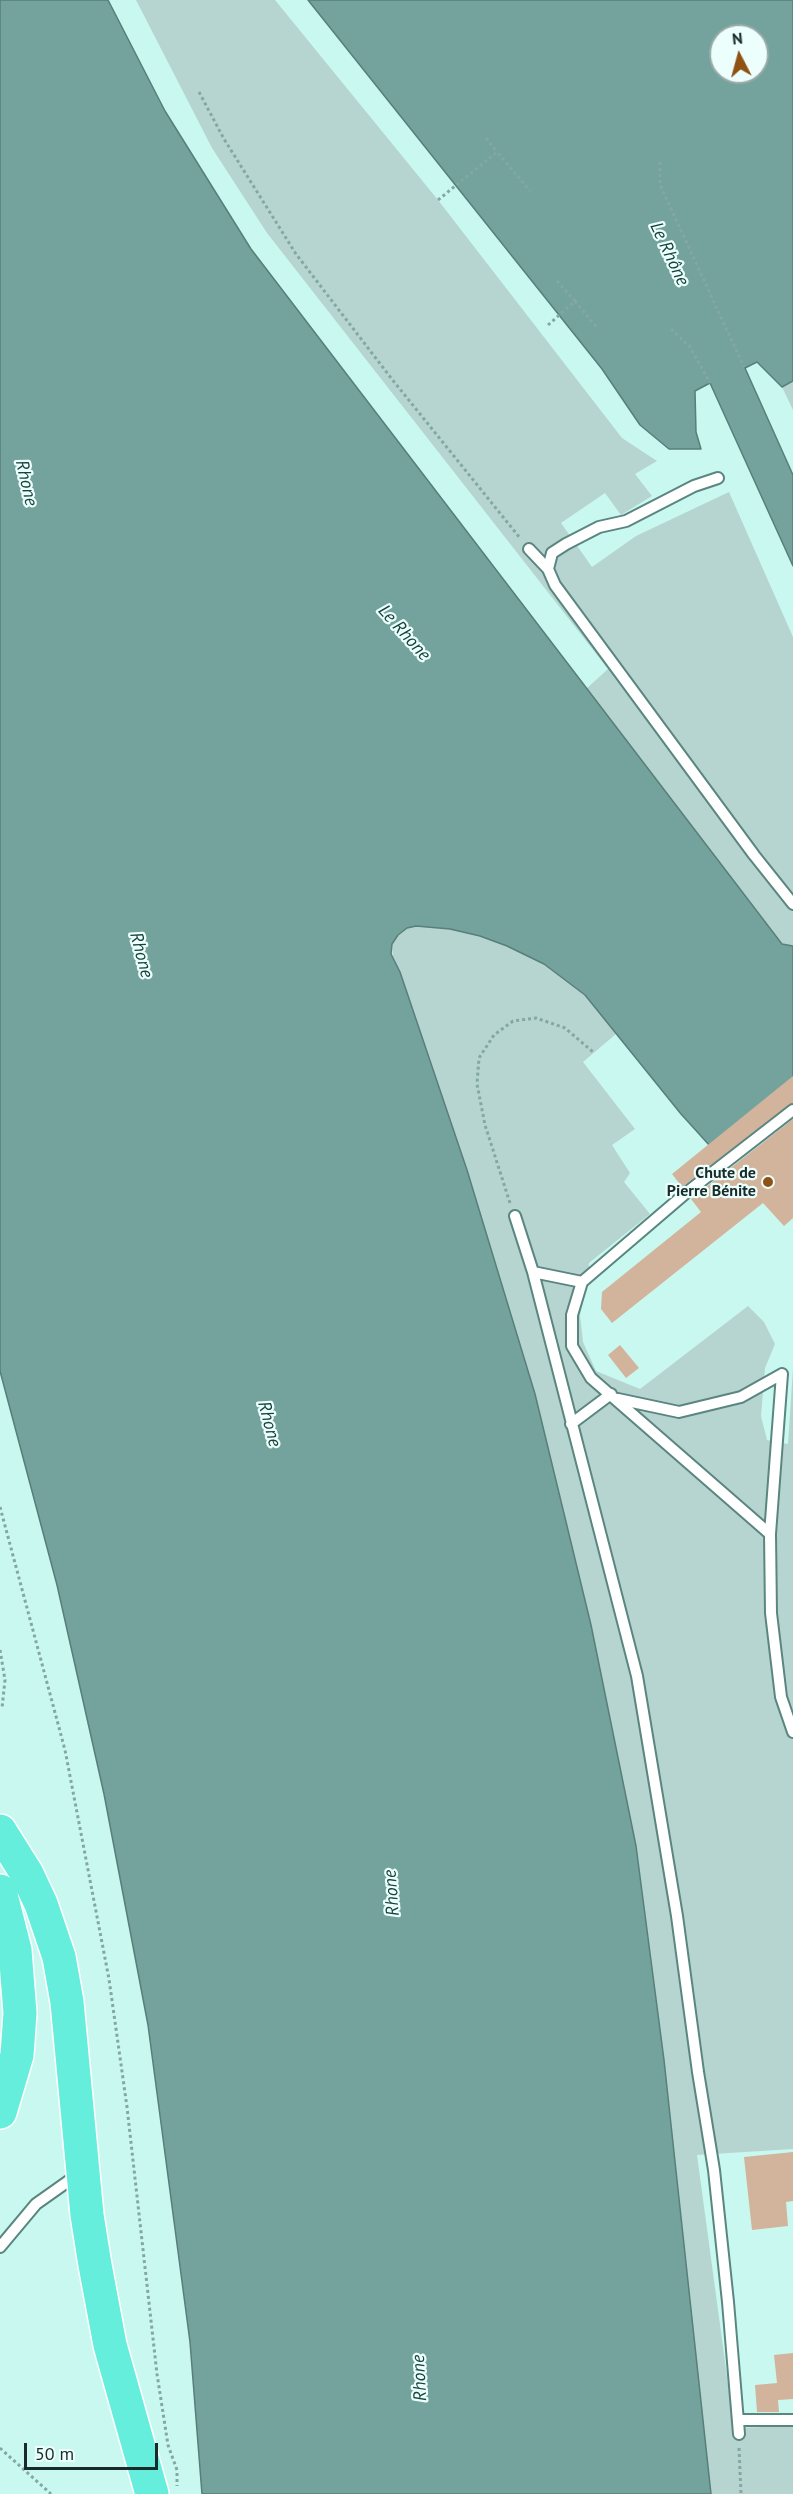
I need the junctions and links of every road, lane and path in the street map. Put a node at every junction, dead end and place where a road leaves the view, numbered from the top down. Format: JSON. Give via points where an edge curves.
{"nodes":[{"id":1,"x":199,"y":92,"type":"dead end"},
{"id":2,"x":486,"y":138,"type":"dead end"},
{"id":3,"x":497,"y":152,"type":"junction"},
{"id":4,"x":660,"y":162,"type":"dead end"},
{"id":5,"x":530,"y":191,"type":"dead end"},
{"id":6,"x":438,"y":200,"type":"dead end"},
{"id":7,"x":556,"y":280,"type":"dead end"},
{"id":8,"x":576,"y":301,"type":"junction"},
{"id":9,"x":548,"y":325,"type":"dead end"},
{"id":10,"x":598,"y":329,"type":"dead end"},
{"id":11,"x":671,"y":329,"type":"dead end"},
{"id":12,"x":744,"y":367,"type":"dead end"},
{"id":13,"x":710,"y":383,"type":"dead end"},
{"id":14,"x":718,"y":478,"type":"dead end"},
{"id":15,"x":528,"y":549,"type":"joint"},
{"id":16,"x":548,"y":569,"type":"junction"},
{"id":17,"x":793,"y":904,"type":"edge"},
{"id":18,"x":593,"y":1052,"type":"dead end"},
{"id":19,"x":793,"y":1110,"type":"edge"},
{"id":20,"x":515,"y":1216,"type":"joint"},
{"id":21,"x":533,"y":1272,"type":"junction"},
{"id":22,"x":582,"y":1282,"type":"junction"},
{"id":23,"x":572,"y":1346,"type":"junction"},
{"id":24,"x":552,"y":1348,"type":"junction"},
{"id":25,"x":614,"y":1396,"type":"junction"},
{"id":26,"x":571,"y":1424,"type":"junction"},
{"id":27,"x":0,"y":1507,"type":"edge"},
{"id":28,"x":770,"y":1534,"type":"junction"},
{"id":29,"x":0,"y":1650,"type":"edge"},
{"id":30,"x":2,"y":1708,"type":"dead end"},
{"id":31,"x":793,"y":1732,"type":"edge"},
{"id":32,"x":0,"y":1831,"type":"edge"},
{"id":33,"x":0,"y":1891,"type":"edge"},
{"id":34,"x":0,"y":2112,"type":"edge"},
{"id":35,"x":82,"y":2171,"type":"junction"},
{"id":36,"x":0,"y":2247,"type":"edge"},
{"id":37,"x":738,"y":2420,"type":"junction"},
{"id":38,"x":793,"y":2420,"type":"edge"},
{"id":39,"x":739,"y":2434,"type":"joint"},
{"id":40,"x":0,"y":2448,"type":"edge"},
{"id":41,"x":51,"y":2494,"type":"edge"},
{"id":42,"x":152,"y":2494,"type":"edge"},
{"id":43,"x":177,"y":2494,"type":"edge"},
{"id":44,"x":741,"y":2494,"type":"edge"}],
"edges":[{"from":1,"to":15,"type":"path","via":[[224,140],[296,255]]},
{"from":2,"to":3,"type":"path"},
{"from":3,"to":5,"type":"path"},
{"from":3,"to":6,"type":"path"},
{"from":4,"to":12,"type":"path","via":[[660,185]]},
{"from":7,"to":8,"type":"path"},
{"from":8,"to":9,"type":"path"},
{"from":8,"to":10,"type":"path"},
{"from":11,"to":13,"type":"path","via":[[690,347]]},
{"from":14,"to":16,"type":"lane","via":[[566,544],[552,553]]},
{"from":15,"to":16,"type":"lane"},
{"from":16,"to":17,"type":"lane","via":[[555,585]]},
{"from":18,"to":20,"type":"path","via":[[565,1028],[536,1018],[513,1021],[494,1035],[479,1058],[477,1084],[485,1125]]},
{"from":19,"to":22,"type":"lane","via":[[686,1193]]},
{"from":20,"to":21,"type":"lane"},
{"from":21,"to":22,"type":"lane"},
{"from":21,"to":24,"type":"lane"},
{"from":22,"to":23,"type":"lane","via":[[572,1315]]},
{"from":23,"to":24,"type":"lane"},
{"from":23,"to":25,"type":"lane","via":[[591,1378]]},
{"from":24,"to":26,"type":"lane"},
{"from":25,"to":26,"type":"lane"},
{"from":25,"to":28,"type":"lane"},
{"from":25,"to":28,"type":"lane","via":[[679,1412],[741,1397],[782,1374]]},
{"from":26,"to":37,"type":"lane","via":[[637,1676],[652,1764],[714,2170]]},
{"from":27,"to":43,"type":"path","via":[[65,1750],[109,1978],[157,2374],[168,2445],[177,2470]]},
{"from":28,"to":31,"type":"lane","via":[[771,1613],[781,1697]]},
{"from":29,"to":30,"type":"path","via":[[5,1680]]},
{"from":32,"to":35,"type":"highway","via":[[27,1874],[59,1957],[67,2002]]},
{"from":33,"to":34,"type":"highway","via":[[15,1950],[20,2013],[17,2055]]},
{"from":35,"to":36,"type":"lane","via":[[36,2204]]},
{"from":35,"to":42,"type":"highway","via":[[94,2265],[110,2345]]},
{"from":37,"to":38,"type":"lane"},
{"from":37,"to":39,"type":"lane"},
{"from":39,"to":44,"type":"path"},
{"from":40,"to":41,"type":"path"}]}
